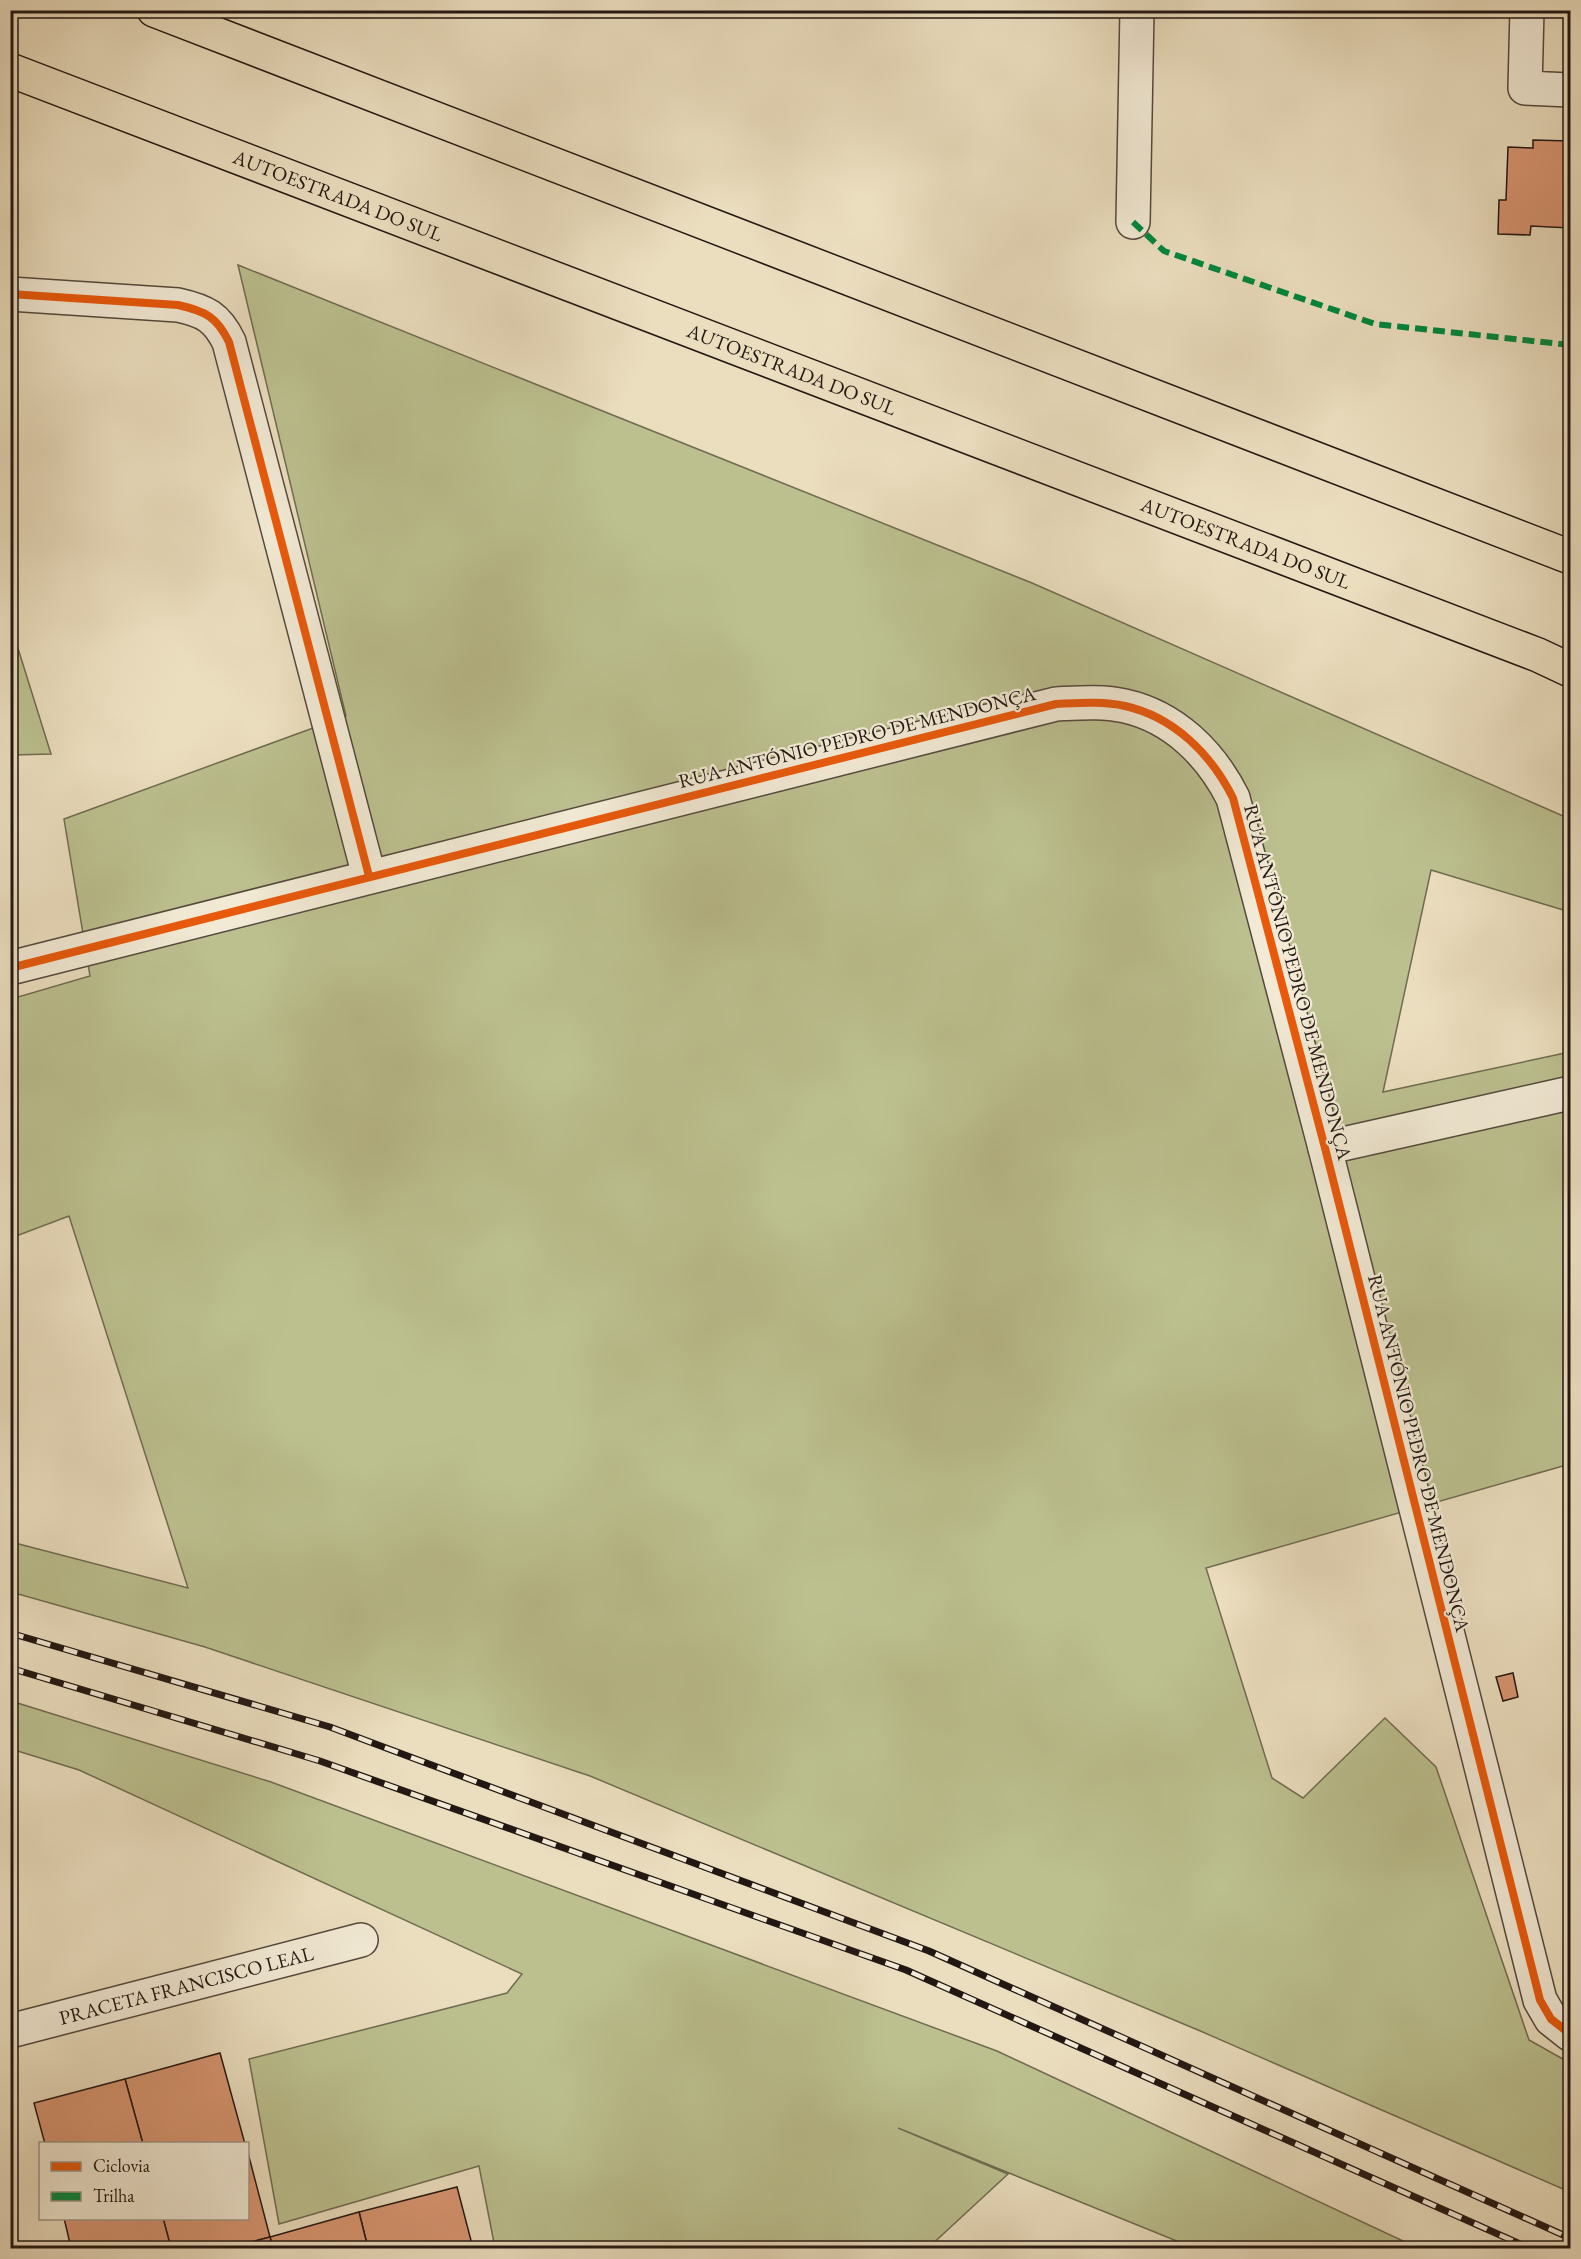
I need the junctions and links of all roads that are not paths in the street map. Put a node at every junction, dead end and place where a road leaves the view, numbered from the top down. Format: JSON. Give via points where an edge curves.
{"nodes":[{"id":1,"x":154,"y":10,"type":"edge"},
{"id":2,"x":1137,"y":10,"type":"edge"},
{"id":3,"x":1527,"y":10,"type":"edge"},
{"id":4,"x":10,"y":70,"type":"edge"},
{"id":5,"x":1570,"y":90,"type":"edge"},
{"id":6,"x":1133,"y":222,"type":"dead end"},
{"id":7,"x":10,"y":294,"type":"edge"},
{"id":8,"x":1570,"y":557,"type":"edge"},
{"id":9,"x":1570,"y":670,"type":"edge"},
{"id":10,"x":369,"y":876,"type":"junction"},
{"id":11,"x":10,"y":968,"type":"edge"},
{"id":12,"x":1570,"y":1092,"type":"edge"},
{"id":13,"x":1325,"y":1148,"type":"junction"},
{"id":14,"x":361,"y":1940,"type":"dead end"},
{"id":15,"x":10,"y":2031,"type":"edge"},
{"id":16,"x":1570,"y":2034,"type":"edge"}],
"edges":[{"from":1,"to":8,"type":"highway"},
{"from":2,"to":6,"type":"street"},
{"from":3,"to":5,"type":"street","via":[[1525,88]]},
{"from":4,"to":9,"type":"highway","name":"AUTOESTRADA DO SUL"},
{"from":7,"to":10,"type":"street","via":[[178,305],[209,315],[222,328],[229,342]]},
{"from":10,"to":11,"type":"street","name":"RUA ANTÓNIO PEDRO DE MENDONÇA"},
{"from":10,"to":13,"type":"street","name":"RUA ANTÓNIO PEDRO DE MENDONÇA","via":[[1056,704],[1091,702],[1124,706],[1149,714],[1188,738],[1208,756],[1233,798]]},
{"from":12,"to":13,"type":"street"},
{"from":13,"to":16,"type":"street","name":"RUA ANTÓNIO PEDRO DE MENDONÇA","via":[[1540,2000],[1551,2019]]},
{"from":14,"to":15,"type":"street","name":"PRACETA FRANCISCO LEAL"}]}
